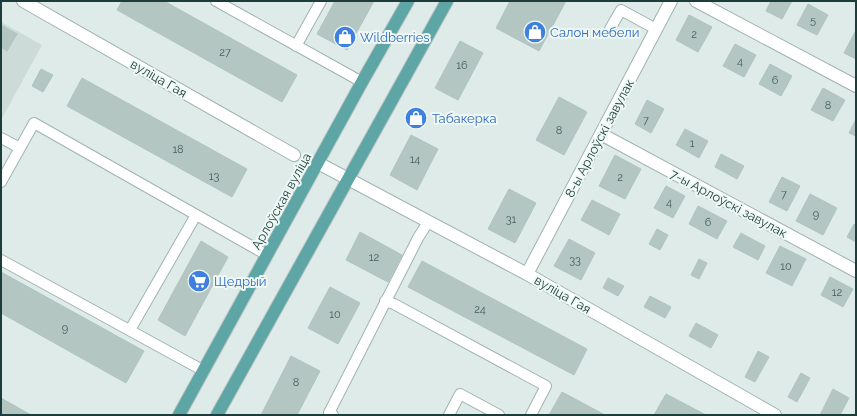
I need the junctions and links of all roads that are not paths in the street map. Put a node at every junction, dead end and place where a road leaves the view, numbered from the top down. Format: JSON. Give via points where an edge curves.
{"nodes":[{"id":1,"x":23,"y":1,"type":"edge"},
{"id":2,"x":216,"y":1,"type":"edge"},
{"id":3,"x":321,"y":1,"type":"edge"},
{"id":4,"x":408,"y":1,"type":"edge"},
{"id":5,"x":447,"y":1,"type":"edge"},
{"id":6,"x":671,"y":1,"type":"edge"},
{"id":7,"x":696,"y":1,"type":"edge"},
{"id":8,"x":610,"y":29,"type":"dead end"},
{"id":9,"x":656,"y":29,"type":"junction"},
{"id":10,"x":296,"y":46,"type":"junction"},
{"id":11,"x":362,"y":82,"type":"junction"},
{"id":12,"x":856,"y":86,"type":"edge"},
{"id":13,"x":601,"y":134,"type":"junction"},
{"id":14,"x":1,"y":138,"type":"edge"},
{"id":15,"x":20,"y":148,"type":"junction"},
{"id":16,"x":294,"y":155,"type":"dead end"},
{"id":17,"x":318,"y":163,"type":"junction"},
{"id":18,"x":348,"y":179,"type":"junction"},
{"id":19,"x":1,"y":182,"type":"edge"},
{"id":20,"x":196,"y":215,"type":"junction"},
{"id":21,"x":428,"y":222,"type":"junction"},
{"id":22,"x":267,"y":255,"type":"junction"},
{"id":23,"x":1,"y":260,"type":"edge"},
{"id":24,"x":856,"y":271,"type":"edge"},
{"id":25,"x":527,"y":274,"type":"junction"},
{"id":26,"x":385,"y":301,"type":"junction"},
{"id":27,"x":130,"y":330,"type":"junction"},
{"id":28,"x":204,"y":371,"type":"junction"},
{"id":29,"x":179,"y":415,"type":"edge"},
{"id":30,"x":217,"y":415,"type":"edge"},
{"id":31,"x":333,"y":415,"type":"edge"},
{"id":32,"x":449,"y":415,"type":"edge"},
{"id":33,"x":499,"y":415,"type":"edge"},
{"id":34,"x":531,"y":415,"type":"edge"},
{"id":35,"x":775,"y":415,"type":"edge"}],
"edges":[{"from":1,"to":16,"type":"street","name":"вуліца Гая"},
{"from":2,"to":10,"type":"lane"},
{"from":3,"to":10,"type":"lane"},
{"from":4,"to":11,"type":"main road","name":"Арлоўская вуліца"},
{"from":5,"to":18,"type":"main road"},
{"from":6,"to":9,"type":"street","name":"8-ы Арлоўскі завулак"},
{"from":7,"to":12,"type":"street"},
{"from":8,"to":9,"type":"lane","via":[[621,10]]},
{"from":9,"to":13,"type":"street","name":"8-ы Арлоўскі завулак"},
{"from":10,"to":11,"type":"lane"},
{"from":11,"to":17,"type":"main road","name":"Арлоўская вуліца"},
{"from":13,"to":24,"type":"street","name":"7-ы Арлоўскі завулак"},
{"from":13,"to":25,"type":"street","name":"8-ы Арлоўскі завулак"},
{"from":14,"to":15,"type":"lane"},
{"from":15,"to":19,"type":"lane"},
{"from":15,"to":20,"type":"lane","via":[[34,123]]},
{"from":17,"to":18,"type":"street","name":"вуліца Гая"},
{"from":17,"to":22,"type":"main road","name":"Арлоўская вуліца"},
{"from":18,"to":21,"type":"street","name":"вуліца Гая"},
{"from":18,"to":30,"type":"main road"},
{"from":20,"to":22,"type":"lane"},
{"from":20,"to":27,"type":"lane"},
{"from":21,"to":25,"type":"street","name":"вуліца Гая"},
{"from":21,"to":26,"type":"lane"},
{"from":22,"to":28,"type":"main road","name":"Арлоўская вуліца"},
{"from":23,"to":27,"type":"lane"},
{"from":25,"to":35,"type":"street","name":"вуліца Гая"},
{"from":26,"to":31,"type":"lane","via":[[329,413]]},
{"from":26,"to":34,"type":"lane","via":[[546,386]]},
{"from":27,"to":28,"type":"lane"},
{"from":28,"to":29,"type":"main road","name":"Арлоўская вуліца"},
{"from":32,"to":33,"type":"lane","via":[[460,394]]}]}
